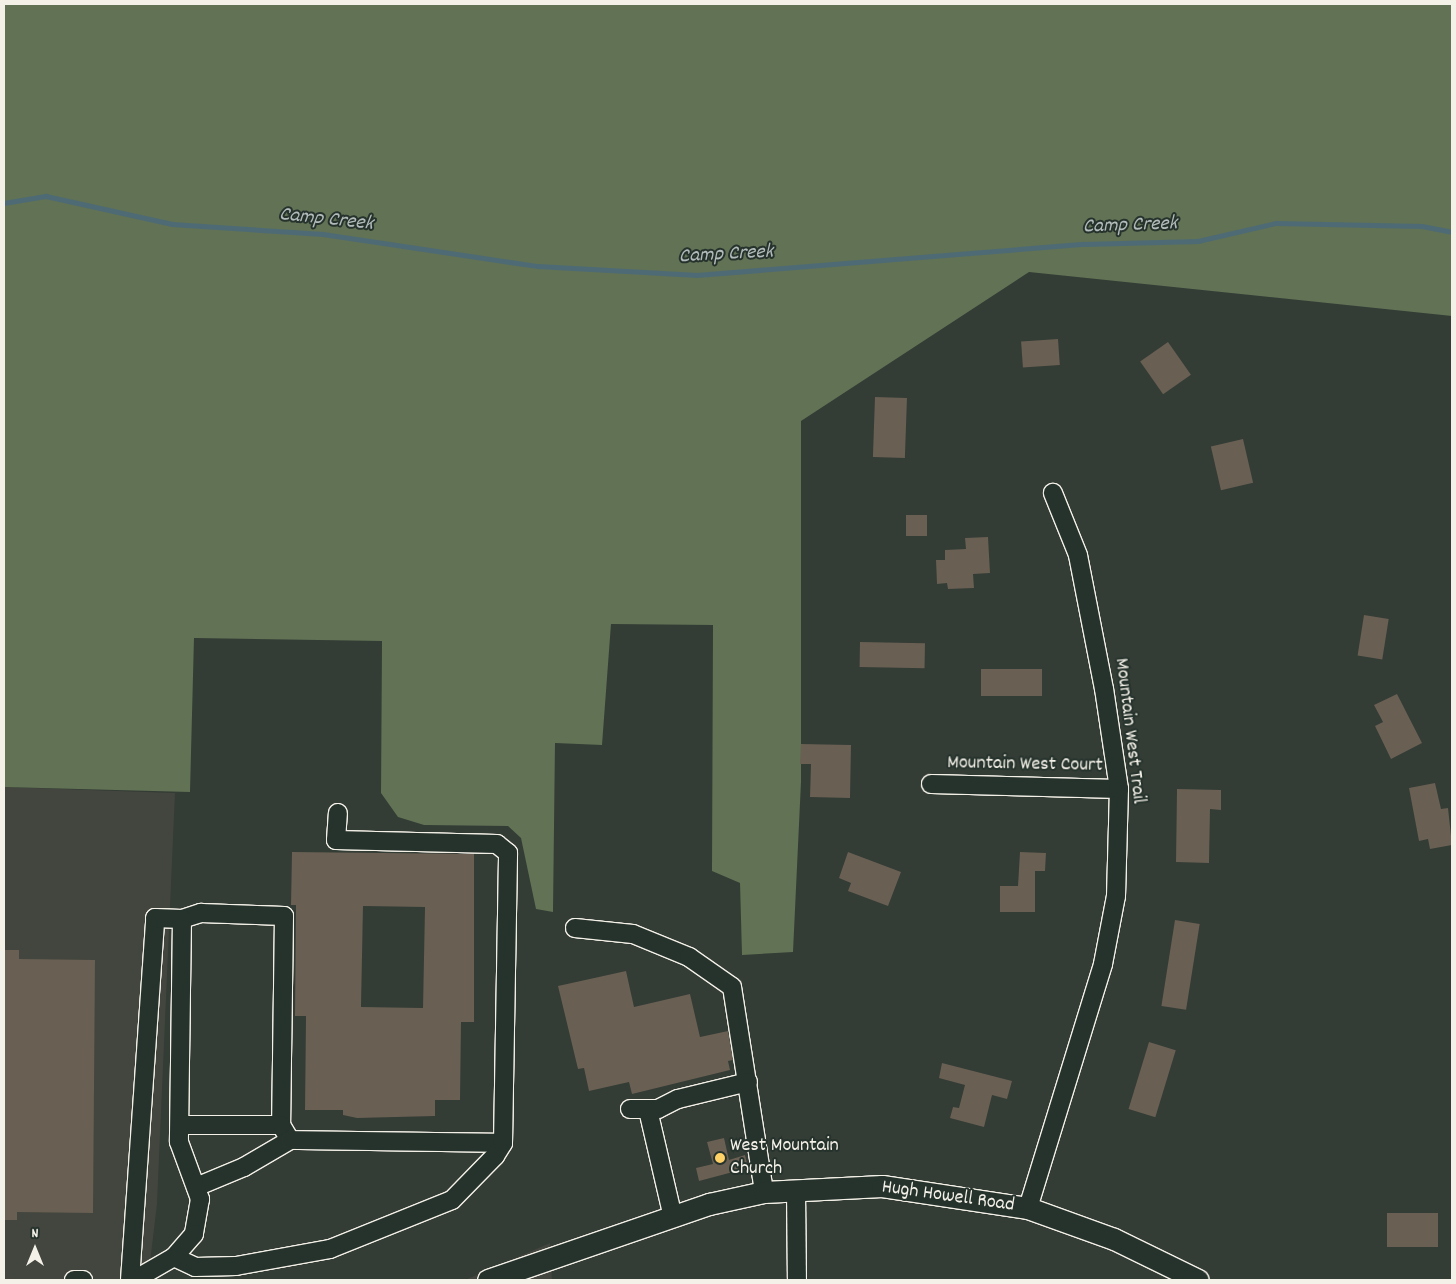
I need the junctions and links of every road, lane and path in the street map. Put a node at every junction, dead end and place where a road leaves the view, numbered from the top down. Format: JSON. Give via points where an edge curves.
{"nodes":[{"id":1,"x":1053,"y":493,"type":"dead end"},
{"id":2,"x":931,"y":784,"type":"dead end"},
{"id":3,"x":1119,"y":789,"type":"junction"},
{"id":4,"x":338,"y":812,"type":"dead end"},
{"id":5,"x":182,"y":919,"type":"junction"},
{"id":6,"x":575,"y":928,"type":"dead end"},
{"id":7,"x":748,"y":1082,"type":"junction"},
{"id":8,"x":630,"y":1109,"type":"dead end"},
{"id":9,"x":648,"y":1110,"type":"junction"},
{"id":10,"x":180,"y":1125,"type":"junction"},
{"id":11,"x":286,"y":1133,"type":"junction"},
{"id":12,"x":503,"y":1142,"type":"junction"},
{"id":13,"x":196,"y":1187,"type":"junction"},
{"id":14,"x":796,"y":1190,"type":"junction"},
{"id":15,"x":764,"y":1192,"type":"junction"},
{"id":16,"x":1028,"y":1208,"type":"junction"},
{"id":17,"x":672,"y":1214,"type":"junction"},
{"id":18,"x":174,"y":1257,"type":"junction"},
{"id":19,"x":74,"y":1280,"type":"edge"},
{"id":20,"x":83,"y":1280,"type":"edge"},
{"id":21,"x":130,"y":1280,"type":"edge"},
{"id":22,"x":134,"y":1280,"type":"edge"},
{"id":23,"x":488,"y":1280,"type":"edge"},
{"id":24,"x":797,"y":1280,"type":"edge"},
{"id":25,"x":1198,"y":1280,"type":"edge"}],
"edges":[{"from":1,"to":3,"type":"street","name":"Mountain West Trail","via":[[1078,555]]},
{"from":2,"to":3,"type":"street","name":"Mountain West Court"},
{"from":3,"to":16,"type":"street","name":"Mountain West Trail","via":[[1116,896],[1103,964]]},
{"from":4,"to":12,"type":"street","via":[[336,840],[497,844],[508,853]]},
{"from":5,"to":10,"type":"street"},
{"from":5,"to":11,"type":"street","via":[[201,913],[284,916]]},
{"from":5,"to":21,"type":"street","via":[[155,918]]},
{"from":6,"to":7,"type":"street","via":[[633,934],[689,957],[732,987]]},
{"from":7,"to":9,"type":"street"},
{"from":7,"to":15,"type":"street"},
{"from":8,"to":9,"type":"street"},
{"from":9,"to":17,"type":"street"},
{"from":10,"to":11,"type":"street"},
{"from":10,"to":13,"type":"street","via":[[180,1142]]},
{"from":11,"to":12,"type":"street"},
{"from":11,"to":13,"type":"street","via":[[244,1167]]},
{"from":12,"to":18,"type":"street","via":[[495,1156],[452,1200],[330,1249],[236,1266],[195,1267]]},
{"from":13,"to":18,"type":"street","via":[[200,1199],[194,1234]]},
{"from":14,"to":15,"type":"main road","name":"Hugh Howell Road"},
{"from":14,"to":16,"type":"main road","name":"Hugh Howell Road","via":[[882,1186]]},
{"from":14,"to":24,"type":"street"},
{"from":15,"to":17,"type":"main road","name":"Hugh Howell Road"},
{"from":16,"to":25,"type":"main road","name":"Hugh Howell Road","via":[[1114,1239]]},
{"from":17,"to":23,"type":"main road","name":"Hugh Howell Road"},
{"from":18,"to":22,"type":"street"},
{"from":19,"to":20,"type":"street"}]}
